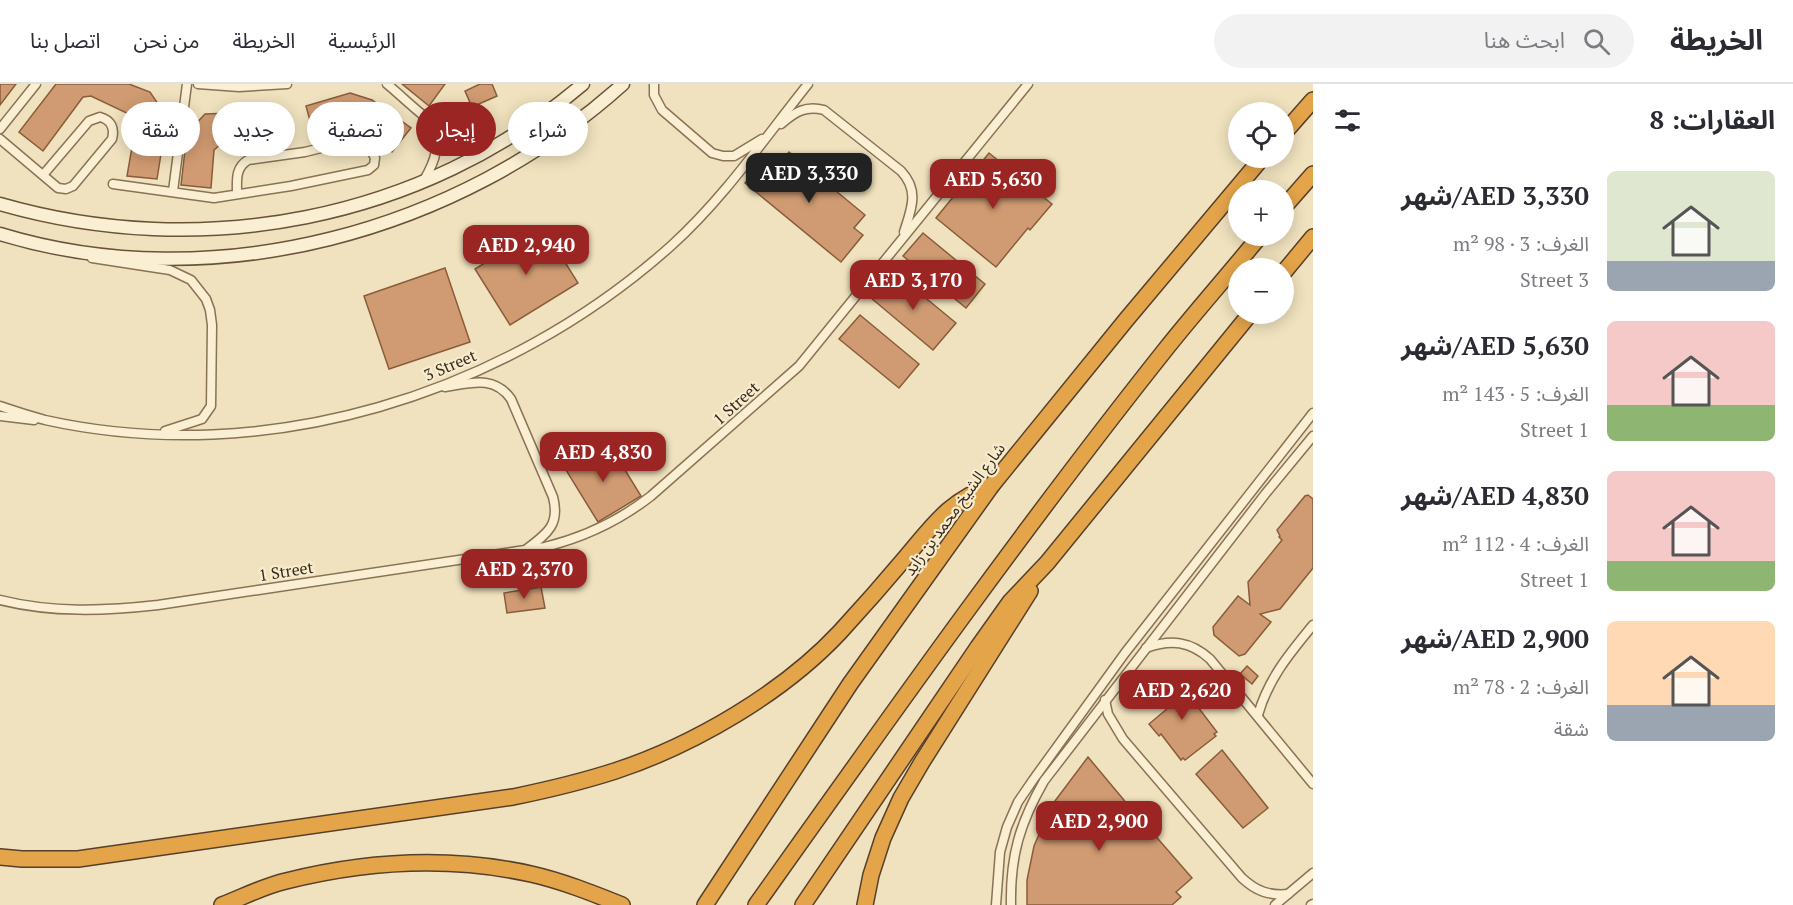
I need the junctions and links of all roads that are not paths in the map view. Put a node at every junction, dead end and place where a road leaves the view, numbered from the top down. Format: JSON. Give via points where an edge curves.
{"nodes":[{"id":1,"x":36,"y":84,"type":"edge"},
{"id":2,"x":187,"y":84,"type":"edge"},
{"id":3,"x":198,"y":84,"type":"edge"},
{"id":4,"x":287,"y":84,"type":"edge"},
{"id":5,"x":387,"y":84,"type":"edge"},
{"id":6,"x":584,"y":84,"type":"edge"},
{"id":7,"x":623,"y":84,"type":"edge"},
{"id":8,"x":654,"y":84,"type":"edge"},
{"id":9,"x":807,"y":84,"type":"edge"},
{"id":10,"x":1028,"y":84,"type":"edge"},
{"id":11,"x":1313,"y":100,"type":"edge"},
{"id":12,"x":416,"y":108,"type":"edge"},
{"id":13,"x":1294,"y":122,"type":"edge"},
{"id":14,"x":0,"y":129,"type":"edge"},
{"id":15,"x":768,"y":135,"type":"junction"},
{"id":16,"x":0,"y":139,"type":"edge"},
{"id":17,"x":496,"y":145,"type":"edge"},
{"id":18,"x":435,"y":156,"type":"edge"},
{"id":19,"x":475,"y":156,"type":"edge"},
{"id":20,"x":1254,"y":168,"type":"edge"},
{"id":21,"x":1313,"y":174,"type":"edge"},
{"id":22,"x":43,"y":175,"type":"junction"},
{"id":23,"x":423,"y":181,"type":"junction"},
{"id":24,"x":113,"y":184,"type":"dead end"},
{"id":25,"x":173,"y":191,"type":"junction"},
{"id":26,"x":237,"y":194,"type":"junction"},
{"id":27,"x":1294,"y":196,"type":"edge"},
{"id":28,"x":0,"y":204,"type":"edge"},
{"id":29,"x":0,"y":234,"type":"edge"},
{"id":30,"x":1313,"y":237,"type":"edge"},
{"id":31,"x":901,"y":239,"type":"junction"},
{"id":32,"x":1252,"y":246,"type":"edge"},
{"id":33,"x":65,"y":250,"type":"junction"},
{"id":34,"x":1294,"y":260,"type":"edge"},
{"id":35,"x":1242,"y":324,"type":"edge"},
{"id":36,"x":430,"y":390,"type":"junction"},
{"id":37,"x":0,"y":406,"type":"edge"},
{"id":38,"x":1313,"y":413,"type":"edge"},
{"id":39,"x":0,"y":416,"type":"edge"},
{"id":40,"x":43,"y":420,"type":"junction"},
{"id":41,"x":157,"y":434,"type":"junction"},
{"id":42,"x":1313,"y":436,"type":"edge"},
{"id":43,"x":992,"y":485,"type":"junction"},
{"id":44,"x":525,"y":550,"type":"junction"},
{"id":45,"x":1047,"y":563,"type":"junction"},
{"id":46,"x":0,"y":600,"type":"edge"},
{"id":47,"x":1313,"y":625,"type":"edge"},
{"id":48,"x":1146,"y":648,"type":"junction"},
{"id":49,"x":1105,"y":700,"type":"junction"},
{"id":50,"x":1258,"y":716,"type":"junction"},
{"id":51,"x":1313,"y":784,"type":"edge"},
{"id":52,"x":0,"y":857,"type":"edge"},
{"id":53,"x":1313,"y":873,"type":"edge"},
{"id":54,"x":1288,"y":894,"type":"junction"},
{"id":55,"x":222,"y":905,"type":"edge"},
{"id":56,"x":622,"y":905,"type":"edge"},
{"id":57,"x":705,"y":905,"type":"edge"},
{"id":58,"x":756,"y":905,"type":"edge"},
{"id":59,"x":803,"y":905,"type":"edge"},
{"id":60,"x":865,"y":905,"type":"edge"},
{"id":61,"x":996,"y":905,"type":"edge"},
{"id":62,"x":1011,"y":905,"type":"edge"},
{"id":63,"x":1275,"y":905,"type":"edge"}],
"edges":[{"from":1,"to":14,"type":"street"},
{"from":2,"to":25,"type":"street"},
{"from":3,"to":4,"type":"street"},
{"from":5,"to":12,"type":"street"},
{"from":6,"to":17,"type":"street"},
{"from":7,"to":33,"type":"street","via":[[566,130],[495,175],[404,216],[345,236],[284,249],[188,258],[117,257]]},
{"from":8,"to":15,"type":"street","via":[[654,95],[662,110],[712,153],[734,156]]},
{"from":9,"to":15,"type":"street","name":"3 Street"},
{"from":10,"to":31,"type":"street","name":"1 Street"},
{"from":11,"to":13,"type":"highway"},
{"from":15,"to":31,"type":"street","via":[[800,110],[812,108],[829,113],[909,181],[913,204]]},
{"from":15,"to":36,"type":"street","name":"3 Street","via":[[692,226],[596,306],[530,345]]},
{"from":16,"to":22,"type":"street"},
{"from":18,"to":23,"type":"street"},
{"from":19,"to":23,"type":"street"},
{"from":20,"to":43,"type":"highway","name":"شارع الشيخ محمد بن زايد"},
{"from":21,"to":27,"type":"highway"},
{"from":22,"to":22,"type":"street","via":[[89,121],[100,117],[111,123],[112,138],[70,188],[58,188]]},
{"from":23,"to":28,"type":"street","via":[[312,216],[225,229],[101,225]]},
{"from":24,"to":25,"type":"street"},
{"from":25,"to":26,"type":"street","via":[[202,198]]},
{"from":26,"to":26,"type":"street","via":[[238,171],[248,160],[349,141],[361,143],[375,158],[368,170]]},
{"from":29,"to":33,"type":"street"},
{"from":30,"to":34,"type":"highway"},
{"from":31,"to":44,"type":"street","name":"1 Street","via":[[799,366],[651,496],[601,528],[564,542]]},
{"from":32,"to":58,"type":"highway","via":[[1165,350],[1026,534]]},
{"from":33,"to":41,"type":"street","via":[[111,262],[170,270],[191,280],[206,298],[212,325],[212,406],[202,419]]},
{"from":35,"to":45,"type":"highway"},
{"from":36,"to":41,"type":"street","name":"3 Street","via":[[379,408],[296,425],[217,434]]},
{"from":36,"to":44,"type":"street","via":[[482,381],[502,388],[511,399],[555,506],[548,532]]},
{"from":37,"to":40,"type":"street","name":"3 Street"},
{"from":38,"to":61,"type":"street","via":[[1125,653],[1018,802],[1000,852]]},
{"from":39,"to":40,"type":"street"},
{"from":40,"to":41,"type":"street","name":"3 Street"},
{"from":42,"to":48,"type":"street"},
{"from":43,"to":52,"type":"highway","via":[[966,496],[944,512],[839,633],[791,675],[701,733],[616,771],[513,797],[78,859]]},
{"from":43,"to":57,"type":"highway","name":"شارع الشيخ محمد بن زايد","via":[[850,684]]},
{"from":44,"to":46,"type":"street","name":"1 Street","via":[[127,608],[65,609]]},
{"from":45,"to":59,"type":"highway","via":[[1010,602]]},
{"from":45,"to":60,"type":"highway","via":[[901,798],[883,838]]},
{"from":47,"to":50,"type":"street","via":[[1274,675]]},
{"from":48,"to":49,"type":"street"},
{"from":48,"to":50,"type":"street","via":[[1160,642],[1176,642],[1201,651]]},
{"from":49,"to":54,"type":"street","via":[[1108,714],[1123,739],[1242,878],[1263,893]]},
{"from":49,"to":62,"type":"street","via":[[1032,801],[1016,845]]},
{"from":50,"to":51,"type":"street"},
{"from":53,"to":54,"type":"street"},
{"from":54,"to":63,"type":"street"},
{"from":55,"to":56,"type":"highway","via":[[284,881],[388,863],[436,862],[531,874]]}]}
